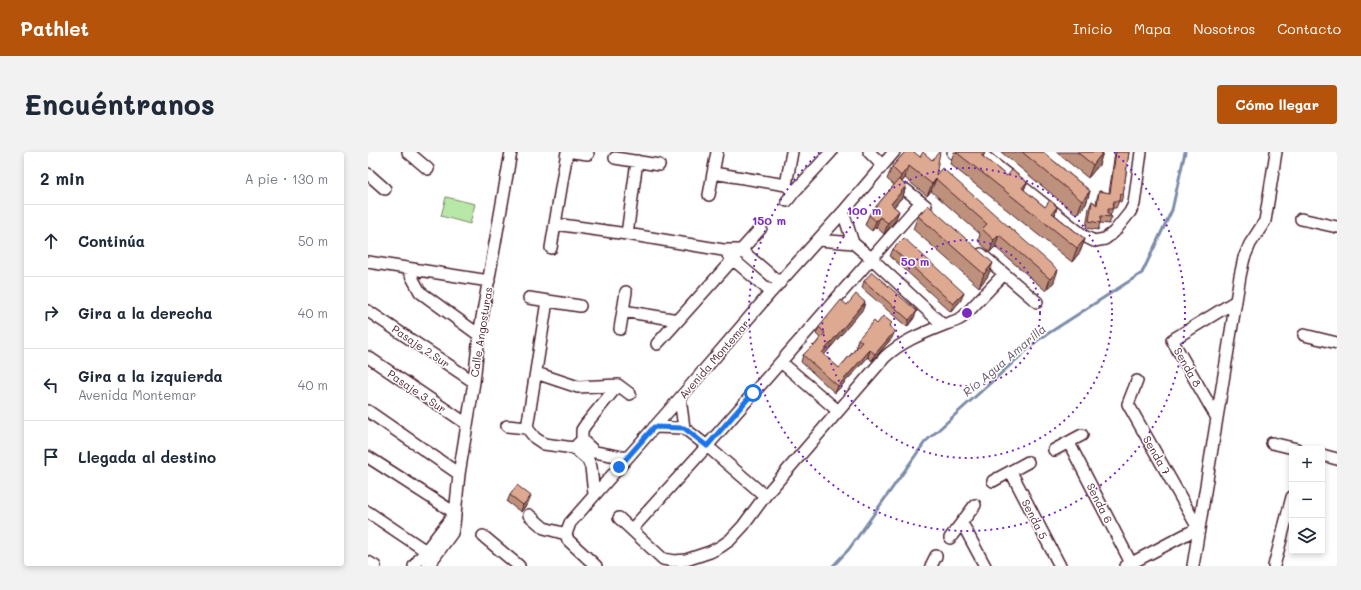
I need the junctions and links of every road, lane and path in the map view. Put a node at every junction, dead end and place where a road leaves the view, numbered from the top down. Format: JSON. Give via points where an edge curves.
{"nodes":[{"id":1,"x":408,"y":152,"type":"edge"},
{"id":2,"x":511,"y":152,"type":"edge"},
{"id":3,"x":567,"y":152,"type":"edge"},
{"id":4,"x":573,"y":152,"type":"edge"},
{"id":5,"x":717,"y":152,"type":"edge"},
{"id":6,"x":792,"y":152,"type":"edge"},
{"id":7,"x":831,"y":152,"type":"edge"},
{"id":8,"x":869,"y":152,"type":"edge"},
{"id":9,"x":894,"y":152,"type":"edge"},
{"id":10,"x":979,"y":152,"type":"edge"},
{"id":11,"x":1141,"y":152,"type":"edge"},
{"id":12,"x":1276,"y":152,"type":"edge"},
{"id":13,"x":588,"y":154,"type":"dead end"},
{"id":14,"x":615,"y":158,"type":"dead end"},
{"id":15,"x":637,"y":162,"type":"junction"},
{"id":16,"x":659,"y":165,"type":"dead end"},
{"id":17,"x":882,"y":165,"type":"junction"},
{"id":18,"x":428,"y":169,"type":"dead end"},
{"id":19,"x":713,"y":173,"type":"junction"},
{"id":20,"x":368,"y":174,"type":"edge"},
{"id":21,"x":386,"y":189,"type":"dead end"},
{"id":22,"x":906,"y":190,"type":"edge"},
{"id":23,"x":789,"y":193,"type":"junction"},
{"id":24,"x":709,"y":195,"type":"dead end"},
{"id":25,"x":921,"y":202,"type":"junction"},
{"id":26,"x":843,"y":212,"type":"junction"},
{"id":27,"x":933,"y":212,"type":"edge"},
{"id":28,"x":1300,"y":219,"type":"dead end"},
{"id":29,"x":555,"y":224,"type":"junction"},
{"id":30,"x":1337,"y":227,"type":"edge"},
{"id":31,"x":760,"y":228,"type":"dead end"},
{"id":32,"x":627,"y":234,"type":"junction"},
{"id":33,"x":819,"y":240,"type":"junction"},
{"id":34,"x":853,"y":243,"type":"junction"},
{"id":35,"x":551,"y":248,"type":"dead end"},
{"id":36,"x":974,"y":248,"type":"edge"},
{"id":37,"x":723,"y":250,"type":"junction"},
{"id":38,"x":741,"y":250,"type":"junction"},
{"id":39,"x":871,"y":258,"type":"junction"},
{"id":40,"x":732,"y":259,"type":"junction"},
{"id":41,"x":368,"y":262,"type":"edge"},
{"id":42,"x":407,"y":268,"type":"junction"},
{"id":43,"x":1004,"y":274,"type":"junction"},
{"id":44,"x":490,"y":281,"type":"junction"},
{"id":45,"x":780,"y":283,"type":"junction"},
{"id":46,"x":626,"y":292,"type":"dead end"},
{"id":47,"x":771,"y":292,"type":"junction"},
{"id":48,"x":529,"y":298,"type":"dead end"},
{"id":49,"x":547,"y":301,"type":"junction"},
{"id":50,"x":1236,"y":301,"type":"junction"},
{"id":51,"x":1037,"y":302,"type":"dead end"},
{"id":52,"x":580,"y":306,"type":"dead end"},
{"id":53,"x":368,"y":311,"type":"edge"},
{"id":54,"x":623,"y":311,"type":"junction"},
{"id":55,"x":678,"y":320,"type":"junction"},
{"id":56,"x":943,"y":325,"type":"junction"},
{"id":57,"x":620,"y":329,"type":"dead end"},
{"id":58,"x":479,"y":335,"type":"junction"},
{"id":59,"x":1304,"y":335,"type":"dead end"},
{"id":60,"x":1337,"y":343,"type":"edge"},
{"id":61,"x":657,"y":344,"type":"dead end"},
{"id":62,"x":368,"y":358,"type":"edge"},
{"id":63,"x":781,"y":362,"type":"junction"},
{"id":64,"x":536,"y":373,"type":"junction"},
{"id":65,"x":1137,"y":380,"type":"dead end"},
{"id":66,"x":474,"y":382,"type":"junction"},
{"id":67,"x":618,"y":385,"type":"junction"},
{"id":68,"x":630,"y":394,"type":"dead end"},
{"id":69,"x":680,"y":398,"type":"junction"},
{"id":70,"x":368,"y":411,"type":"edge"},
{"id":71,"x":838,"y":411,"type":"junction"},
{"id":72,"x":1217,"y":418,"type":"junction"},
{"id":73,"x":467,"y":424,"type":"junction"},
{"id":74,"x":507,"y":426,"type":"dead end"},
{"id":75,"x":654,"y":427,"type":"junction"},
{"id":76,"x":527,"y":428,"type":"junction"},
{"id":77,"x":684,"y":428,"type":"junction"},
{"id":78,"x":1082,"y":435,"type":"dead end"},
{"id":79,"x":1069,"y":442,"type":"junction"},
{"id":80,"x":1272,"y":443,"type":"dead end"},
{"id":81,"x":578,"y":444,"type":"junction"},
{"id":82,"x":707,"y":446,"type":"junction"},
{"id":83,"x":1289,"y":447,"type":"edge"},
{"id":84,"x":1054,"y":450,"type":"dead end"},
{"id":85,"x":606,"y":454,"type":"junction"},
{"id":86,"x":1325,"y":456,"type":"edge"},
{"id":87,"x":368,"y":457,"type":"edge"},
{"id":88,"x":627,"y":458,"type":"junction"},
{"id":89,"x":1337,"y":459,"type":"edge"},
{"id":90,"x":1028,"y":462,"type":"dead end"},
{"id":91,"x":591,"y":470,"type":"junction"},
{"id":92,"x":1011,"y":472,"type":"junction"},
{"id":93,"x":459,"y":474,"type":"junction"},
{"id":94,"x":993,"y":481,"type":"dead end"},
{"id":95,"x":594,"y":494,"type":"junction"},
{"id":96,"x":765,"y":496,"type":"junction"},
{"id":97,"x":975,"y":505,"type":"dead end"},
{"id":98,"x":1289,"y":509,"type":"edge"},
{"id":99,"x":368,"y":512,"type":"edge"},
{"id":100,"x":455,"y":513,"type":"junction"},
{"id":101,"x":529,"y":515,"type":"dead end"},
{"id":102,"x":619,"y":518,"type":"dead end"},
{"id":103,"x":962,"y":523,"type":"junction"},
{"id":104,"x":1198,"y":528,"type":"junction"},
{"id":105,"x":632,"y":529,"type":"junction"},
{"id":106,"x":566,"y":534,"type":"junction"},
{"id":107,"x":483,"y":536,"type":"dead end"},
{"id":108,"x":950,"y":538,"type":"dead end"},
{"id":109,"x":426,"y":551,"type":"junction"},
{"id":110,"x":368,"y":562,"type":"edge"},
{"id":111,"x":1128,"y":564,"type":"edge"},
{"id":112,"x":374,"y":566,"type":"edge"},
{"id":113,"x":414,"y":566,"type":"edge"},
{"id":114,"x":428,"y":566,"type":"edge"},
{"id":115,"x":519,"y":566,"type":"edge"},
{"id":116,"x":596,"y":566,"type":"edge"},
{"id":117,"x":985,"y":566,"type":"edge"},
{"id":118,"x":1060,"y":566,"type":"edge"},
{"id":119,"x":1193,"y":566,"type":"edge"},
{"id":120,"x":1274,"y":566,"type":"edge"}],
"edges":[{"from":1,"to":18,"type":"street"},
{"from":2,"to":44,"type":"street","name":"Calle Angosturas"},
{"from":3,"to":29,"type":"street"},
{"from":4,"to":13,"type":"street"},
{"from":5,"to":19,"type":"street"},
{"from":6,"to":23,"type":"street"},
{"from":7,"to":23,"type":"street"},
{"from":8,"to":17,"type":"street"},
{"from":9,"to":17,"type":"street","name":"Avenida Montemar"},
{"from":10,"to":11,"type":"street","via":[[1084,236],[1100,241],[1110,236],[1132,209]]},
{"from":12,"to":50,"type":"street","via":[[1265,221],[1244,258]]},
{"from":14,"to":15,"type":"street"},
{"from":15,"to":16,"type":"street"},
{"from":15,"to":32,"type":"street"},
{"from":17,"to":26,"type":"street","name":"Avenida Montemar"},
{"from":19,"to":23,"type":"street"},
{"from":19,"to":24,"type":"street"},
{"from":20,"to":21,"type":"street"},
{"from":22,"to":25,"type":"street"},
{"from":25,"to":27,"type":"street"},
{"from":25,"to":39,"type":"street"},
{"from":26,"to":33,"type":"street","name":"Avenida Montemar"},
{"from":26,"to":34,"type":"street"},
{"from":28,"to":30,"type":"street"},
{"from":29,"to":32,"type":"street"},
{"from":29,"to":35,"type":"street"},
{"from":31,"to":38,"type":"street"},
{"from":32,"to":37,"type":"street"},
{"from":33,"to":34,"type":"street"},
{"from":33,"to":45,"type":"street","name":"Avenida Montemar"},
{"from":34,"to":39,"type":"street"},
{"from":36,"to":43,"type":"street"},
{"from":37,"to":38,"type":"street"},
{"from":37,"to":40,"type":"street"},
{"from":38,"to":40,"type":"street"},
{"from":38,"to":45,"type":"street"},
{"from":39,"to":56,"type":"street"},
{"from":39,"to":63,"type":"street"},
{"from":40,"to":47,"type":"street"},
{"from":40,"to":55,"type":"street"},
{"from":41,"to":42,"type":"street"},
{"from":42,"to":44,"type":"street"},
{"from":42,"to":58,"type":"street","via":[[420,292]]},
{"from":43,"to":51,"type":"street"},
{"from":43,"to":56,"type":"street","via":[[964,316]]},
{"from":44,"to":58,"type":"street","name":"Calle Angosturas"},
{"from":45,"to":47,"type":"street","name":"Avenida Montemar"},
{"from":46,"to":54,"type":"street"},
{"from":47,"to":69,"type":"street","name":"Avenida Montemar"},
{"from":48,"to":49,"type":"street"},
{"from":49,"to":52,"type":"street"},
{"from":49,"to":64,"type":"street"},
{"from":50,"to":72,"type":"street"},
{"from":50,"to":72,"type":"street","name":"Senda 8","via":[[1172,340]]},
{"from":53,"to":66,"type":"street","name":"Pasaje 2 Sur"},
{"from":54,"to":55,"type":"street"},
{"from":54,"to":57,"type":"street"},
{"from":55,"to":61,"type":"street"},
{"from":56,"to":71,"type":"street","via":[[895,348],[874,368]]},
{"from":58,"to":66,"type":"street","name":"Calle Angosturas"},
{"from":59,"to":60,"type":"street"},
{"from":62,"to":73,"type":"street","name":"Pasaje 3 Sur"},
{"from":63,"to":71,"type":"street"},
{"from":63,"to":82,"type":"street"},
{"from":64,"to":67,"type":"street","via":[[578,387]]},
{"from":64,"to":76,"type":"street"},
{"from":65,"to":104,"type":"street","name":"Senda 7","via":[[1128,404]]},
{"from":66,"to":73,"type":"street","name":"Calle Angosturas"},
{"from":67,"to":68,"type":"street"},
{"from":67,"to":81,"type":"street","via":[[586,424]]},
{"from":69,"to":75,"type":"street","name":"Avenida Montemar"},
{"from":69,"to":77,"type":"street"},
{"from":70,"to":93,"type":"street"},
{"from":71,"to":96,"type":"street"},
{"from":72,"to":104,"type":"street"},
{"from":73,"to":93,"type":"street","name":"Calle Angosturas"},
{"from":74,"to":76,"type":"street"},
{"from":75,"to":77,"type":"street"},
{"from":75,"to":88,"type":"street","name":"Avenida Montemar"},
{"from":76,"to":81,"type":"street","via":[[544,444]]},
{"from":77,"to":82,"type":"street"},
{"from":78,"to":79,"type":"street"},
{"from":79,"to":84,"type":"street"},
{"from":79,"to":111,"type":"street","name":"Senda 6"},
{"from":80,"to":83,"type":"street"},
{"from":81,"to":85,"type":"street"},
{"from":81,"to":91,"type":"street"},
{"from":82,"to":96,"type":"street"},
{"from":82,"to":105,"type":"street"},
{"from":85,"to":88,"type":"street"},
{"from":85,"to":91,"type":"street","via":[[598,459]]},
{"from":86,"to":89,"type":"street"},
{"from":87,"to":100,"type":"street"},
{"from":88,"to":95,"type":"street","name":"Avenida Montemar"},
{"from":90,"to":92,"type":"street"},
{"from":91,"to":95,"type":"street"},
{"from":92,"to":94,"type":"street"},
{"from":92,"to":118,"type":"street","name":"Senda 5"},
{"from":93,"to":100,"type":"street","name":"Calle Angosturas"},
{"from":95,"to":106,"type":"street","name":"Avenida Montemar","via":[[570,523]]},
{"from":96,"to":105,"type":"street","via":[[730,540],[710,552],[686,560],[663,559]]},
{"from":97,"to":103,"type":"street"},
{"from":98,"to":120,"type":"street"},
{"from":99,"to":109,"type":"street"},
{"from":100,"to":109,"type":"street"},
{"from":100,"to":114,"type":"street","name":"Calle Angosturas","via":[[452,533]]},
{"from":101,"to":106,"type":"street","via":[[544,528]]},
{"from":102,"to":105,"type":"street"},
{"from":103,"to":108,"type":"street"},
{"from":103,"to":117,"type":"street"},
{"from":104,"to":111,"type":"street"},
{"from":104,"to":119,"type":"street"},
{"from":106,"to":116,"type":"street","via":[[571,544]]},
{"from":107,"to":115,"type":"street"},
{"from":109,"to":113,"type":"street"},
{"from":110,"to":112,"type":"street"}]}
